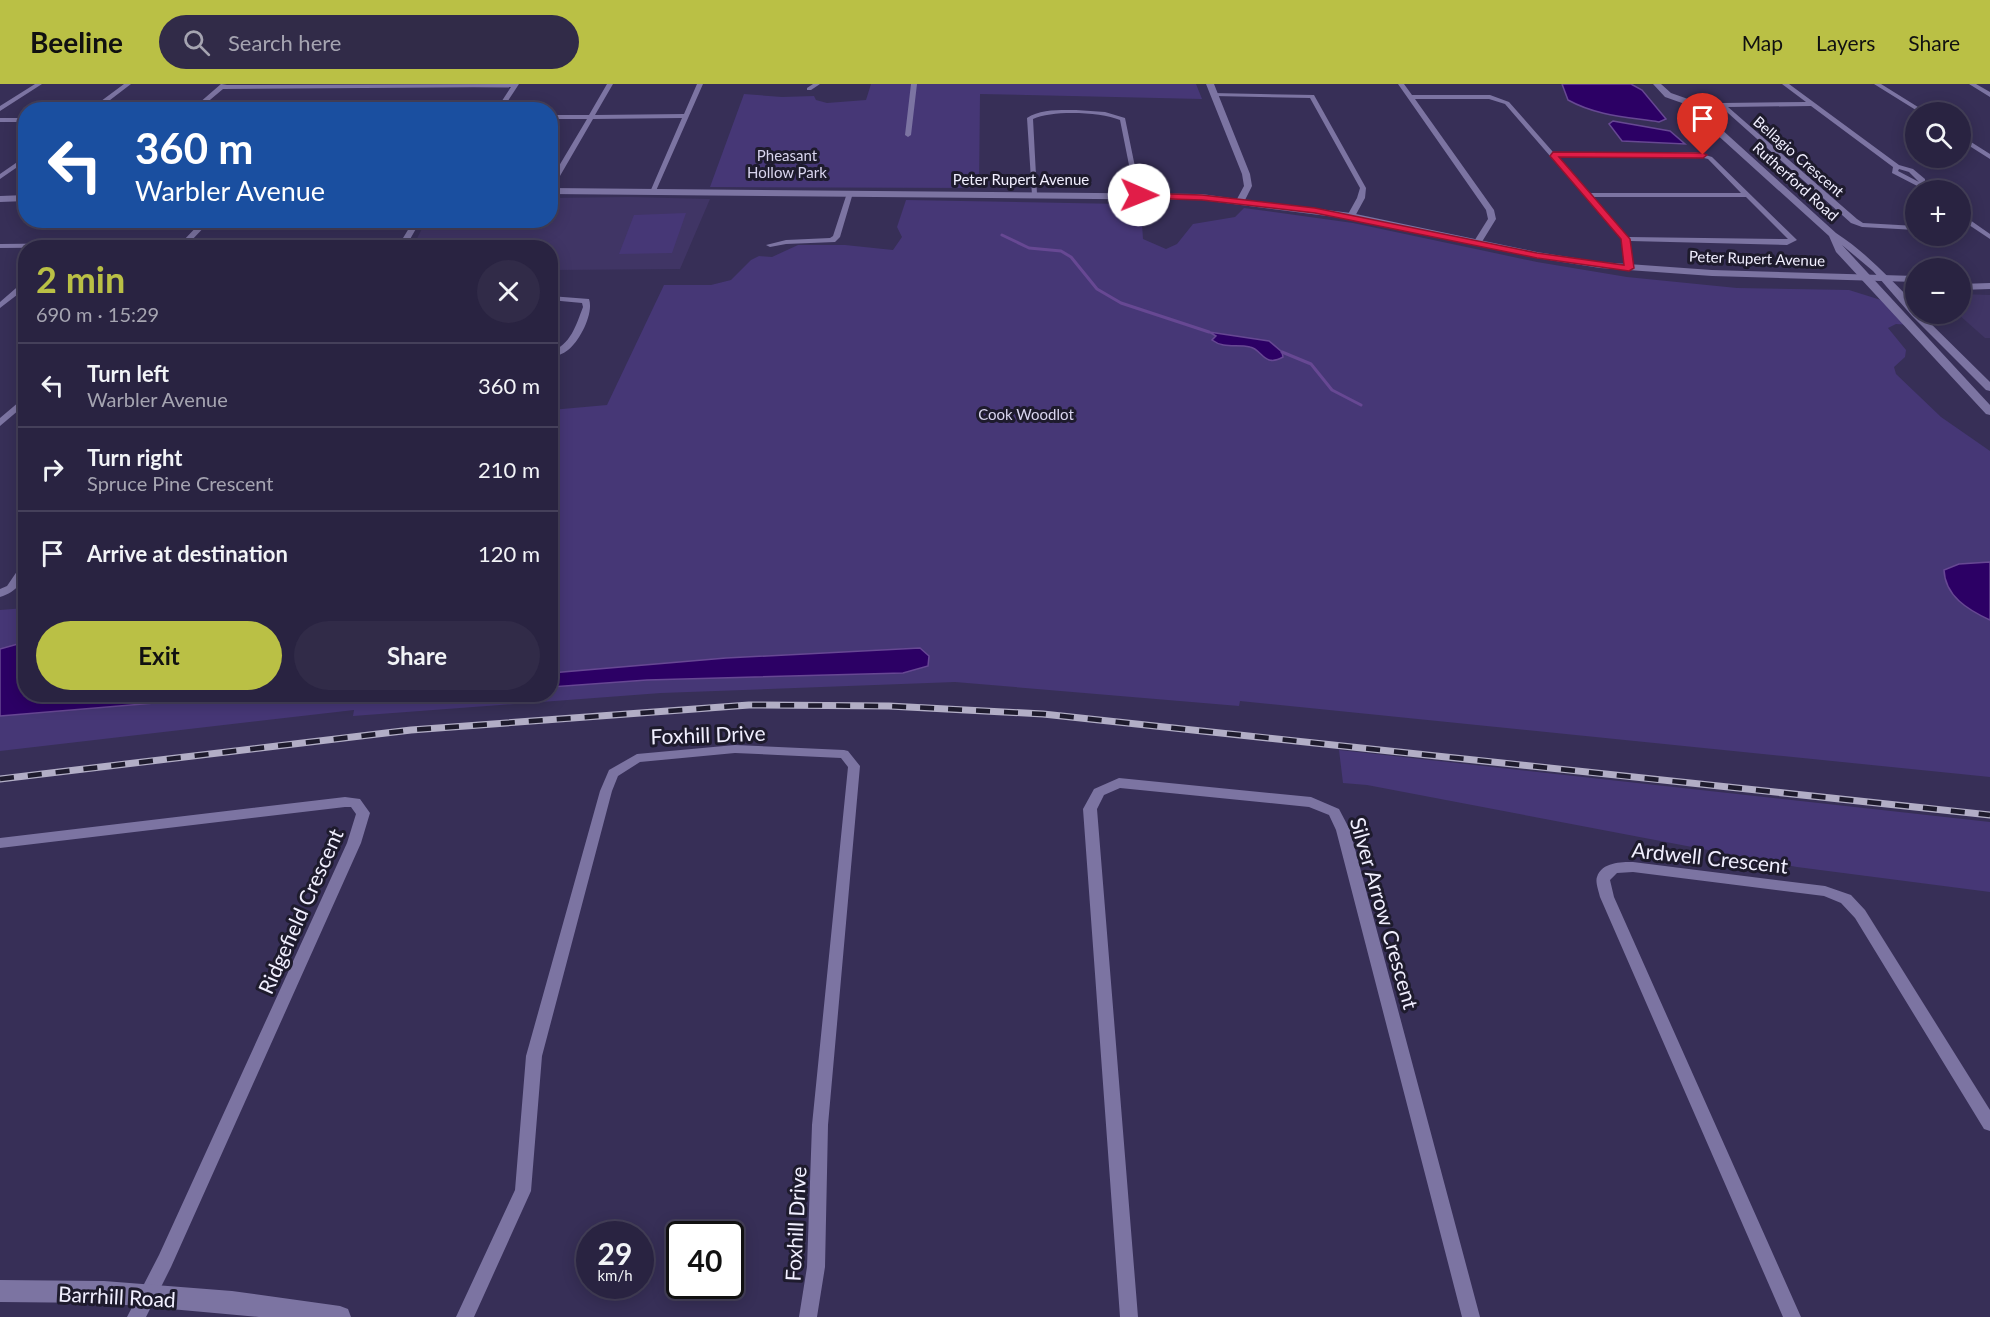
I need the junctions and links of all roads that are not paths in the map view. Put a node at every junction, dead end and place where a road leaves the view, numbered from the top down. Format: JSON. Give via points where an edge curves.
{"nodes":[{"id":1,"x":39,"y":84,"type":"edge"},
{"id":2,"x":128,"y":84,"type":"edge"},
{"id":3,"x":516,"y":84,"type":"edge"},
{"id":4,"x":610,"y":84,"type":"edge"},
{"id":5,"x":700,"y":84,"type":"edge"},
{"id":6,"x":817,"y":84,"type":"edge"},
{"id":7,"x":914,"y":84,"type":"edge"},
{"id":8,"x":1210,"y":84,"type":"edge"},
{"id":9,"x":1401,"y":84,"type":"edge"},
{"id":10,"x":1657,"y":84,"type":"edge"},
{"id":11,"x":1785,"y":84,"type":"edge"},
{"id":12,"x":1877,"y":84,"type":"edge"},
{"id":13,"x":1972,"y":84,"type":"edge"},
{"id":14,"x":223,"y":86,"type":"edge"},
{"id":15,"x":809,"y":89,"type":"dead end"},
{"id":16,"x":1678,"y":89,"type":"dead end"},
{"id":17,"x":1214,"y":94,"type":"junction"},
{"id":18,"x":1990,"y":95,"type":"edge"},
{"id":19,"x":1410,"y":98,"type":"junction"},
{"id":20,"x":1685,"y":101,"type":"junction"},
{"id":21,"x":103,"y":102,"type":"edge"},
{"id":22,"x":204,"y":102,"type":"edge"},
{"id":23,"x":504,"y":102,"type":"edge"},
{"id":24,"x":1907,"y":102,"type":"edge"},
{"id":25,"x":1813,"y":104,"type":"junction"},
{"id":26,"x":0,"y":109,"type":"edge"},
{"id":27,"x":686,"y":116,"type":"junction"},
{"id":28,"x":558,"y":117,"type":"edge"},
{"id":29,"x":592,"y":117,"type":"junction"},
{"id":30,"x":0,"y":120,"type":"edge"},
{"id":31,"x":18,"y":120,"type":"edge"},
{"id":32,"x":908,"y":135,"type":"dead end"},
{"id":33,"x":1971,"y":144,"type":"edge"},
{"id":34,"x":1553,"y":154,"type":"junction"},
{"id":35,"x":1990,"y":157,"type":"edge"},
{"id":36,"x":18,"y":164,"type":"edge"},
{"id":37,"x":1897,"y":167,"type":"junction"},
{"id":38,"x":558,"y":176,"type":"edge"},
{"id":39,"x":0,"y":177,"type":"edge"},
{"id":40,"x":1905,"y":180,"type":"edge"},
{"id":41,"x":1923,"y":180,"type":"edge"},
{"id":42,"x":558,"y":190,"type":"edge"},
{"id":43,"x":653,"y":192,"type":"junction"},
{"id":44,"x":850,"y":193,"type":"junction"},
{"id":45,"x":1034,"y":194,"type":"junction"},
{"id":46,"x":1139,"y":195,"type":"junction"},
{"id":47,"x":1588,"y":195,"type":"junction"},
{"id":48,"x":1748,"y":195,"type":"junction"},
{"id":49,"x":18,"y":198,"type":"edge"},
{"id":50,"x":0,"y":199,"type":"edge"},
{"id":51,"x":1240,"y":201,"type":"junction"},
{"id":52,"x":1351,"y":216,"type":"junction"},
{"id":53,"x":1971,"y":222,"type":"edge"},
{"id":54,"x":1905,"y":227,"type":"edge"},
{"id":55,"x":1971,"y":227,"type":"edge"},
{"id":56,"x":1978,"y":227,"type":"junction"},
{"id":57,"x":200,"y":228,"type":"edge"},
{"id":58,"x":1833,"y":235,"type":"junction"},
{"id":59,"x":1990,"y":237,"type":"edge"},
{"id":60,"x":1626,"y":239,"type":"junction"},
{"id":61,"x":188,"y":240,"type":"edge"},
{"id":62,"x":1477,"y":243,"type":"junction"},
{"id":63,"x":770,"y":245,"type":"dead end"},
{"id":64,"x":0,"y":246,"type":"edge"},
{"id":65,"x":18,"y":246,"type":"edge"},
{"id":66,"x":1629,"y":268,"type":"junction"},
{"id":67,"x":1905,"y":280,"type":"edge"},
{"id":68,"x":1867,"y":281,"type":"junction"},
{"id":69,"x":1887,"y":281,"type":"junction"},
{"id":70,"x":1971,"y":282,"type":"edge"},
{"id":71,"x":1905,"y":284,"type":"edge"},
{"id":72,"x":1989,"y":286,"type":"edge"},
{"id":73,"x":1971,"y":287,"type":"edge"},
{"id":74,"x":18,"y":291,"type":"edge"},
{"id":75,"x":558,"y":299,"type":"edge"},
{"id":76,"x":1905,"y":301,"type":"edge"},
{"id":77,"x":0,"y":306,"type":"edge"},
{"id":78,"x":1927,"y":324,"type":"edge"},
{"id":79,"x":558,"y":353,"type":"edge"},
{"id":80,"x":1990,"y":388,"type":"edge"},
{"id":81,"x":18,"y":406,"type":"edge"},
{"id":82,"x":1990,"y":412,"type":"edge"},
{"id":83,"x":0,"y":423,"type":"edge"},
{"id":84,"x":18,"y":578,"type":"edge"},
{"id":85,"x":0,"y":594,"type":"edge"},
{"id":86,"x":0,"y":843,"type":"edge"},
{"id":87,"x":1990,"y":1124,"type":"edge"},
{"id":88,"x":0,"y":1291,"type":"edge"},
{"id":89,"x":149,"y":1297,"type":"junction"},
{"id":90,"x":136,"y":1317,"type":"edge"},
{"id":91,"x":340,"y":1317,"type":"edge"},
{"id":92,"x":465,"y":1317,"type":"edge"},
{"id":93,"x":808,"y":1317,"type":"edge"},
{"id":94,"x":1129,"y":1317,"type":"edge"},
{"id":95,"x":1471,"y":1317,"type":"edge"},
{"id":96,"x":1792,"y":1317,"type":"edge"}],
"edges":[{"from":1,"to":26,"type":"street"},
{"from":2,"to":21,"type":"street"},
{"from":3,"to":14,"type":"street"},
{"from":3,"to":23,"type":"street"},
{"from":4,"to":29,"type":"street"},
{"from":5,"to":27,"type":"street"},
{"from":6,"to":15,"type":"street"},
{"from":7,"to":32,"type":"street"},
{"from":8,"to":17,"type":"street"},
{"from":9,"to":19,"type":"street"},
{"from":10,"to":20,"type":"street","name":"Rutherford Road","via":[[1668,95]]},
{"from":11,"to":25,"type":"street"},
{"from":12,"to":24,"type":"street"},
{"from":13,"to":18,"type":"street"},
{"from":14,"to":22,"type":"street"},
{"from":16,"to":20,"type":"street","name":"Rutherford Road","via":[[1685,95]]},
{"from":17,"to":51,"type":"street","via":[[1246,174],[1248,186]]},
{"from":17,"to":52,"type":"street","via":[[1312,96],[1363,188]]},
{"from":19,"to":34,"type":"street","via":[[1500,99]]},
{"from":19,"to":62,"type":"street","via":[[1490,210],[1492,219]]},
{"from":20,"to":58,"type":"street","name":"Rutherford Road"},
{"from":25,"to":37,"type":"street"},
{"from":25,"to":54,"type":"street","name":"Bellagio Crescent","via":[[1722,105],[1854,221]]},
{"from":27,"to":29,"type":"street"},
{"from":27,"to":43,"type":"street"},
{"from":28,"to":29,"type":"street"},
{"from":29,"to":38,"type":"street"},
{"from":30,"to":31,"type":"street"},
{"from":33,"to":35,"type":"street"},
{"from":34,"to":47,"type":"street"},
{"from":34,"to":48,"type":"street","via":[[1703,155]]},
{"from":36,"to":39,"type":"street"},
{"from":37,"to":40,"type":"street","via":[[1894,172]]},
{"from":37,"to":41,"type":"street","via":[[1911,170]]},
{"from":42,"to":43,"type":"street","name":"Peter Rupert Avenue"},
{"from":43,"to":44,"type":"street","name":"Peter Rupert Avenue"},
{"from":44,"to":45,"type":"street","name":"Peter Rupert Avenue"},
{"from":44,"to":63,"type":"street","via":[[832,240]]},
{"from":45,"to":46,"type":"street","name":"Peter Rupert Avenue"},
{"from":45,"to":46,"type":"street","via":[[1030,118],[1046,113],[1108,113],[1123,118]]},
{"from":46,"to":51,"type":"street","name":"Peter Rupert Avenue"},
{"from":47,"to":48,"type":"street"},
{"from":47,"to":60,"type":"street"},
{"from":48,"to":60,"type":"street","via":[[1793,240],[1730,243]]},
{"from":49,"to":50,"type":"street"},
{"from":51,"to":52,"type":"street","name":"Peter Rupert Avenue"},
{"from":52,"to":62,"type":"street","name":"Peter Rupert Avenue"},
{"from":53,"to":56,"type":"street"},
{"from":55,"to":56,"type":"street"},
{"from":56,"to":59,"type":"street"},
{"from":57,"to":61,"type":"street"},
{"from":58,"to":68,"type":"street","name":"Rutherford Road","via":[[1839,250]]},
{"from":58,"to":69,"type":"street","name":"Rutherford Road","via":[[1856,250]]},
{"from":60,"to":66,"type":"street"},
{"from":62,"to":66,"type":"street","name":"Peter Rupert Avenue"},
{"from":64,"to":65,"type":"street"},
{"from":66,"to":68,"type":"street","name":"Peter Rupert Avenue","via":[[1652,275],[1715,281]]},
{"from":67,"to":69,"type":"street"},
{"from":68,"to":69,"type":"street","name":"Peter Rupert Avenue"},
{"from":68,"to":82,"type":"street","name":"Rutherford Road"},
{"from":69,"to":71,"type":"street"},
{"from":69,"to":76,"type":"street","name":"Rutherford Road"},
{"from":70,"to":72,"type":"street"},
{"from":72,"to":73,"type":"street"},
{"from":74,"to":77,"type":"street"},
{"from":75,"to":79,"type":"street","via":[[586,301],[587,307],[572,344]]},
{"from":78,"to":80,"type":"street","name":"Rutherford Road"},
{"from":81,"to":83,"type":"street"},
{"from":84,"to":85,"type":"street"},
{"from":86,"to":89,"type":"street","name":"Ridgefield Crescent","via":[[345,802],[355,802],[363,813],[354,843]]},
{"from":87,"to":96,"type":"street","name":"Ardwell Crescent","via":[[1860,914],[1846,899],[1825,891],[1633,867],[1614,868],[1603,878],[1606,897]]},
{"from":88,"to":89,"type":"street","name":"Barrhill Road"},
{"from":89,"to":90,"type":"street"},
{"from":89,"to":91,"type":"street","name":"Barrhill Road","via":[[232,1302]]},
{"from":92,"to":93,"type":"street","name":"Foxhill Drive","via":[[522,1191],[534,1056],[613,773],[637,758],[735,750],[844,754],[854,766],[820,1125],[816,1267]]},
{"from":94,"to":95,"type":"street","name":"Silver Arrow Crescent","via":[[1090,809],[1099,792],[1119,783],[1311,802],[1334,812],[1343,830]]}]}
